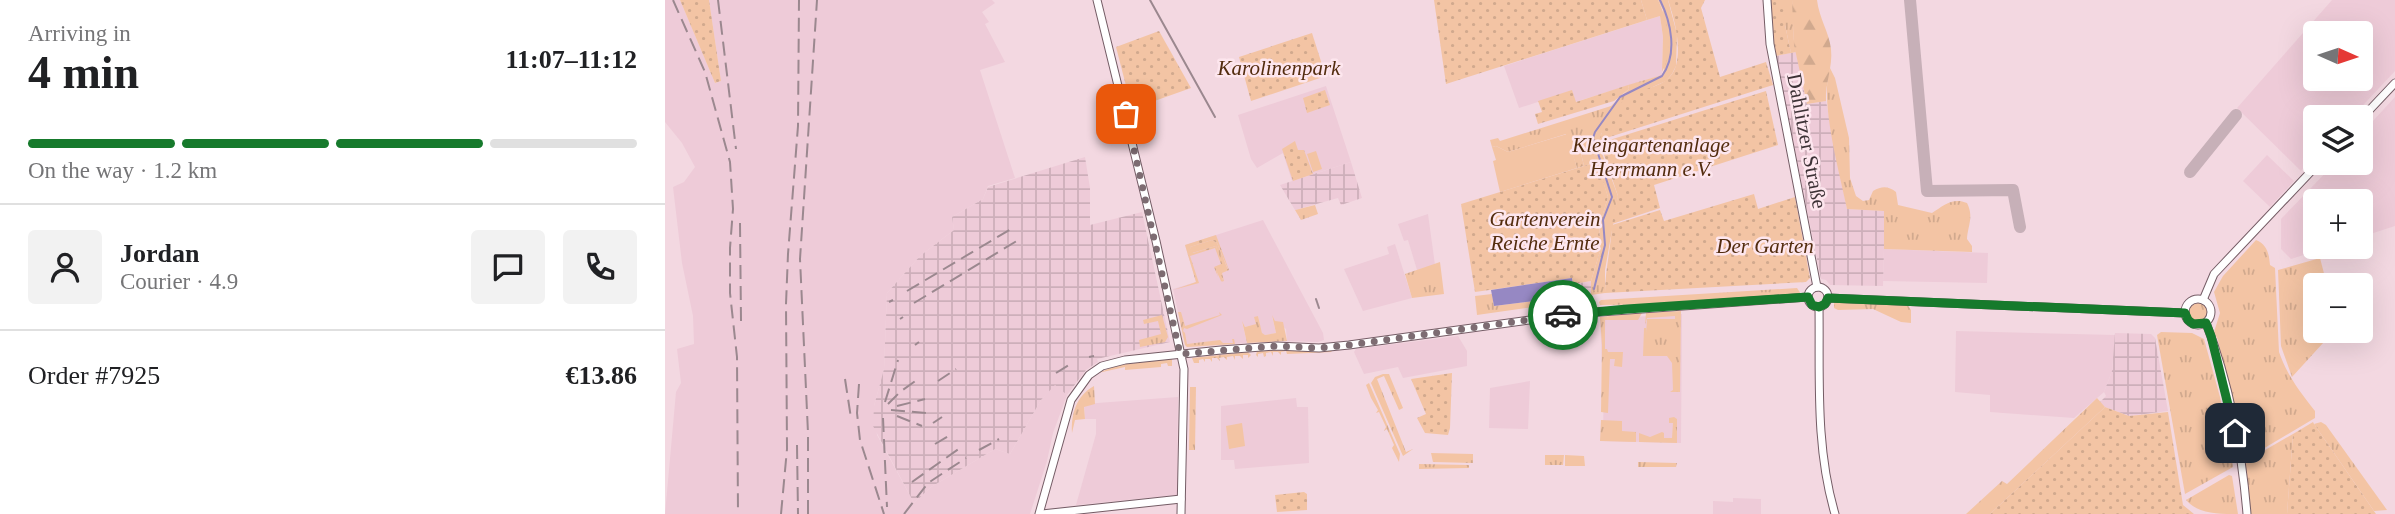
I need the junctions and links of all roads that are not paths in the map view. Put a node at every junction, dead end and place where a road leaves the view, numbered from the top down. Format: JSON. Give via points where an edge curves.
{"nodes":[{"id":1,"x":1097,"y":0,"type":"edge"},
{"id":2,"x":1767,"y":0,"type":"edge"},
{"id":3,"x":2395,"y":83,"type":"edge"},
{"id":4,"x":2373,"y":106,"type":"edge"},
{"id":5,"x":2308,"y":175,"type":"edge"},
{"id":6,"x":1817,"y":287,"type":"junction"},
{"id":7,"x":1808,"y":297,"type":"junction"},
{"id":8,"x":1828,"y":298,"type":"junction"},
{"id":9,"x":2203,"y":300,"type":"junction"},
{"id":10,"x":1819,"y":307,"type":"junction"},
{"id":11,"x":2185,"y":313,"type":"junction"},
{"id":12,"x":2206,"y":323,"type":"junction"},
{"id":13,"x":1180,"y":354,"type":"junction"},
{"id":14,"x":1181,"y":499,"type":"junction"},
{"id":15,"x":1040,"y":514,"type":"edge"},
{"id":16,"x":1181,"y":514,"type":"edge"},
{"id":17,"x":1835,"y":514,"type":"edge"},
{"id":18,"x":2247,"y":514,"type":"edge"}],
"edges":[{"from":1,"to":13,"type":"main road"},
{"from":2,"to":6,"type":"main road","name":"Dahlitzer Straße","via":[[1770,44]]},
{"from":3,"to":4,"type":"main road"},
{"from":5,"to":9,"type":"main road","via":[[2214,274]]},
{"from":6,"to":7,"type":"main road"},
{"from":6,"to":8,"type":"main road","via":[[1825,290]]},
{"from":7,"to":10,"type":"main road"},
{"from":7,"to":13,"type":"main road","via":[[1573,314],[1342,346]]},
{"from":8,"to":10,"type":"main road"},
{"from":8,"to":11,"type":"main road"},
{"from":9,"to":11,"type":"main road","via":[[2191,302]]},
{"from":9,"to":12,"type":"main road","via":[[2211,312]]},
{"from":10,"to":17,"type":"main road","via":[[1822,447]]},
{"from":11,"to":12,"type":"main road","via":[[2193,324]]},
{"from":12,"to":18,"type":"main road","via":[[2217,350],[2235,433]]},
{"from":13,"to":14,"type":"main road","via":[[1185,389]]},
{"from":13,"to":15,"type":"main road","via":[[1114,362],[1089,375],[1071,400]]},
{"from":14,"to":15,"type":"main road"},
{"from":14,"to":16,"type":"main road"}]}
